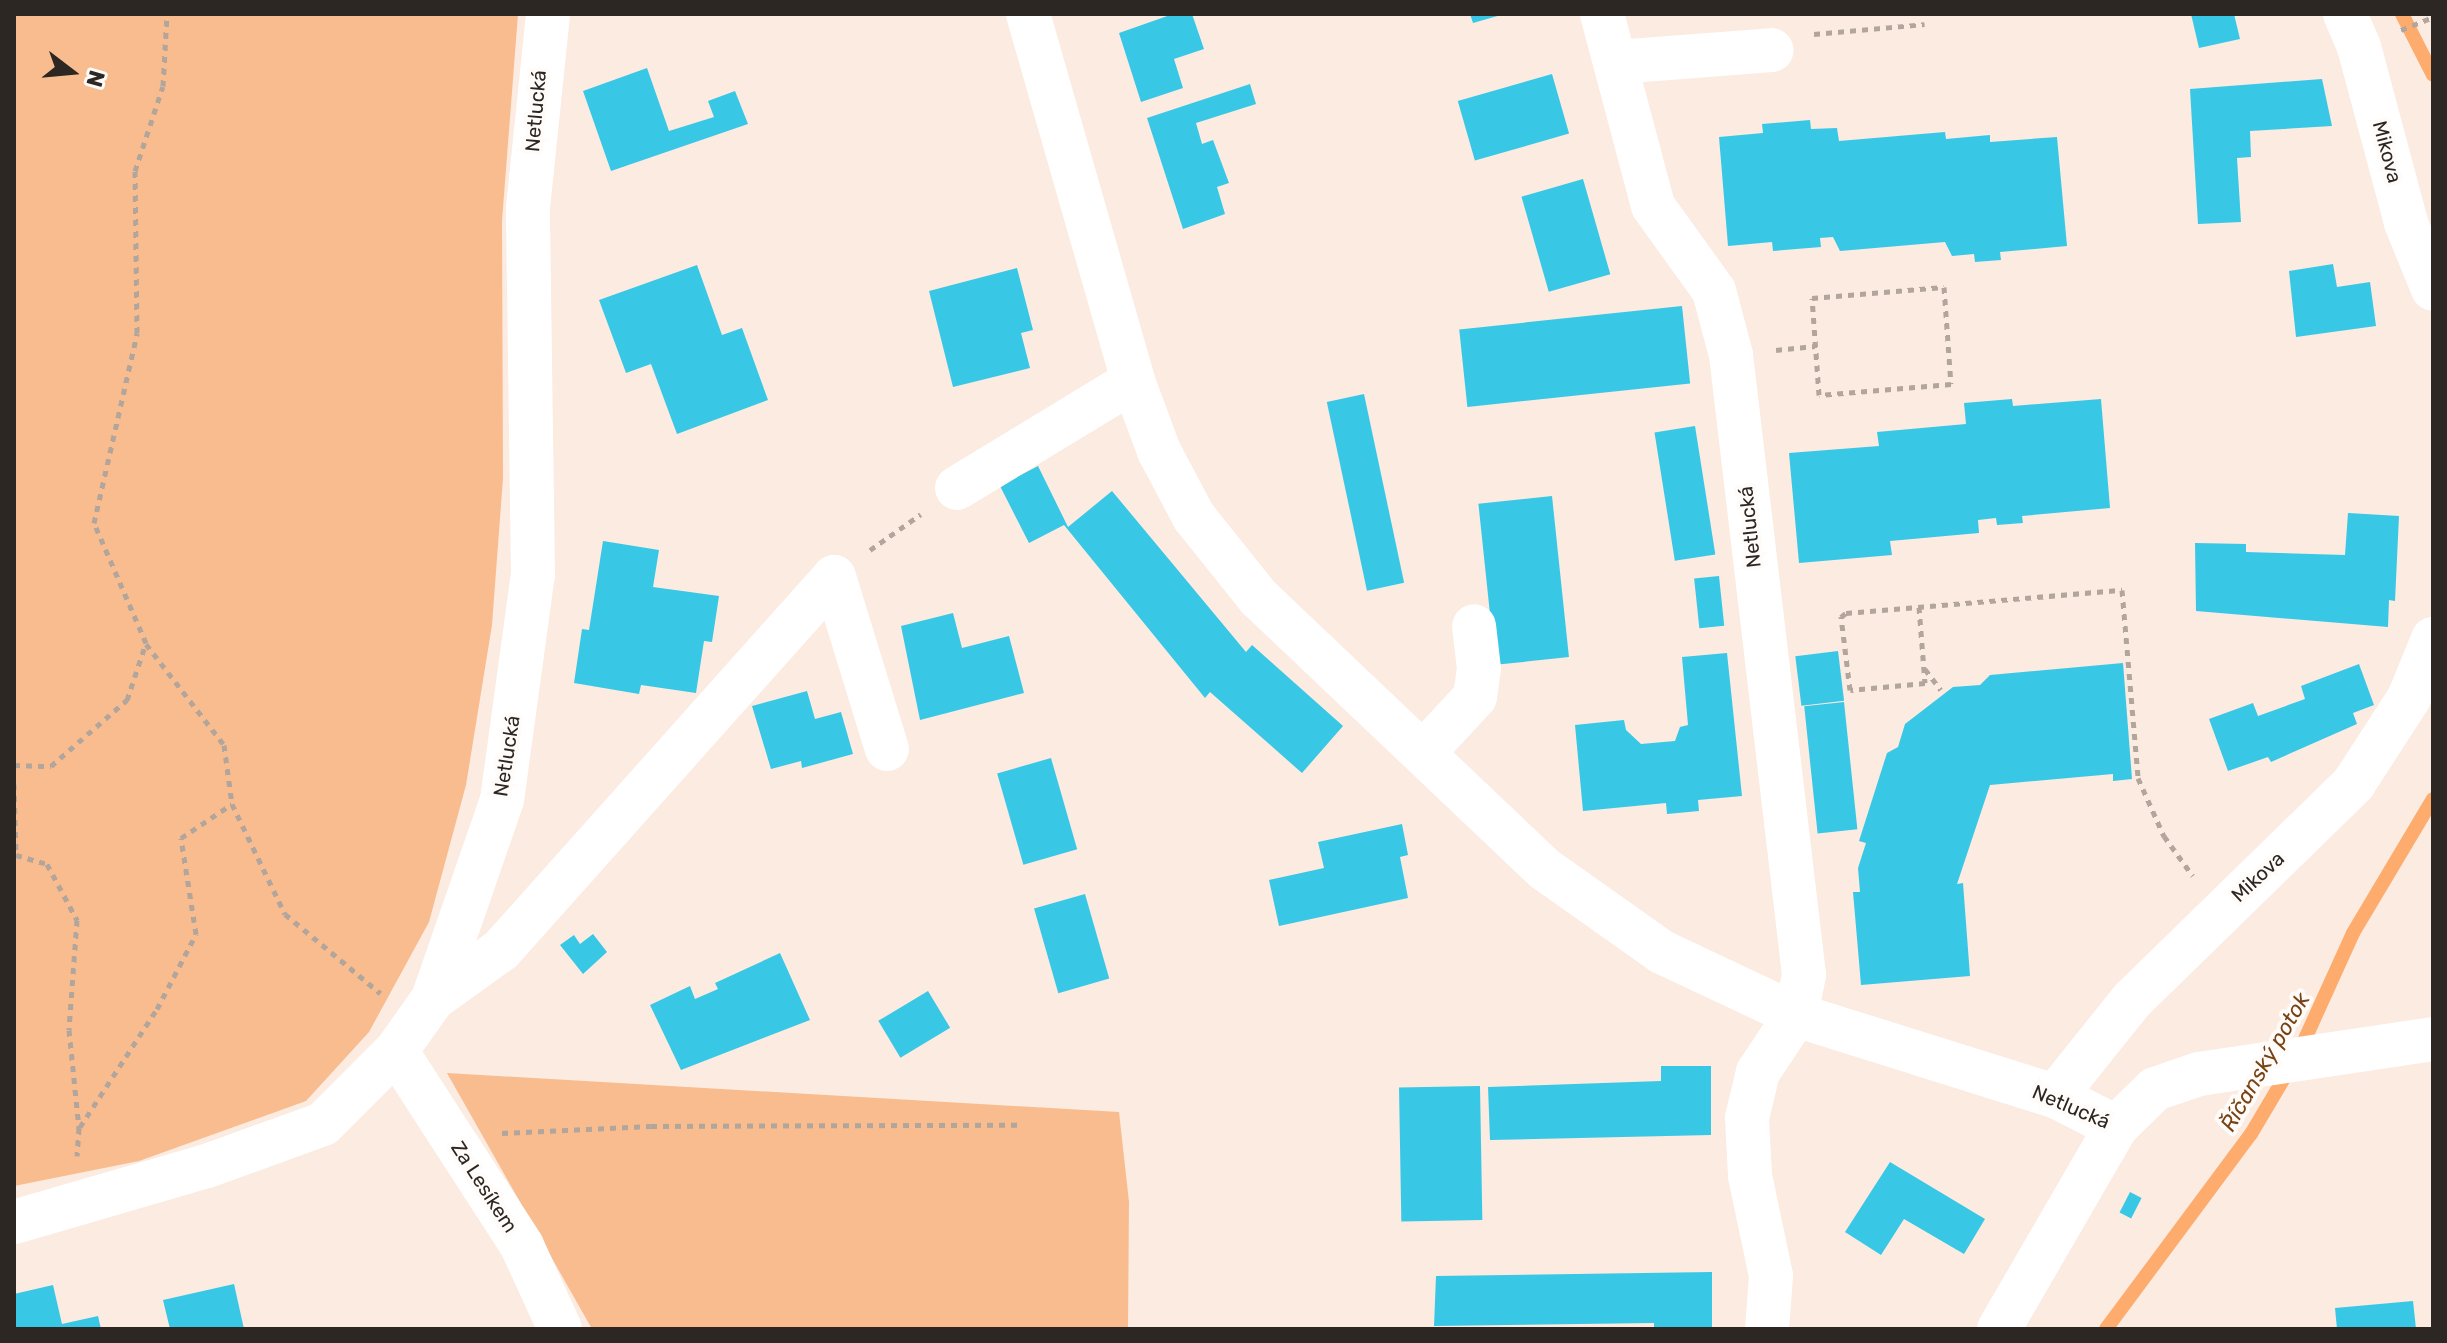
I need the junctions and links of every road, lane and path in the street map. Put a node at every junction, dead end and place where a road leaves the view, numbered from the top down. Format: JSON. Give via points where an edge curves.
{"nodes":[{"id":1,"x":167,"y":14,"type":"edge"},
{"id":2,"x":548,"y":14,"type":"edge"},
{"id":3,"x":1028,"y":14,"type":"edge"},
{"id":4,"x":1602,"y":14,"type":"edge"},
{"id":5,"x":2345,"y":14,"type":"edge"},
{"id":6,"x":2433,"y":17,"type":"edge"},
{"id":7,"x":1925,"y":24,"type":"dead end"},
{"id":8,"x":2387,"y":36,"type":"dead end"},
{"id":9,"x":1772,"y":50,"type":"joint"},
{"id":10,"x":1617,"y":62,"type":"junction"},
{"id":11,"x":1944,"y":287,"type":"joint"},
{"id":12,"x":2433,"y":289,"type":"edge"},
{"id":13,"x":1133,"y":381,"type":"junction"},
{"id":14,"x":957,"y":488,"type":"joint"},
{"id":15,"x":834,"y":577,"type":"junction"},
{"id":16,"x":1919,"y":607,"type":"junction"},
{"id":17,"x":1474,"y":626,"type":"dead end"},
{"id":18,"x":2433,"y":639,"type":"edge"},
{"id":19,"x":146,"y":643,"type":"junction"},
{"id":20,"x":1924,"y":668,"type":"junction"},
{"id":21,"x":1941,"y":690,"type":"dead end"},
{"id":22,"x":887,"y":749,"type":"dead end"},
{"id":23,"x":1423,"y":753,"type":"junction"},
{"id":24,"x":14,"y":765,"type":"edge"},
{"id":25,"x":14,"y":784,"type":"edge"},
{"id":26,"x":232,"y":804,"type":"junction"},
{"id":27,"x":2200,"y":885,"type":"dead end"},
{"id":28,"x":433,"y":999,"type":"junction"},
{"id":29,"x":1796,"y":1015,"type":"junction"},
{"id":30,"x":2433,"y":1039,"type":"edge"},
{"id":31,"x":396,"y":1051,"type":"junction"},
{"id":32,"x":2055,"y":1096,"type":"junction"},
{"id":33,"x":1021,"y":1125,"type":"dead end"},
{"id":34,"x":2116,"y":1127,"type":"junction"},
{"id":35,"x":79,"y":1128,"type":"junction"},
{"id":36,"x":454,"y":1141,"type":"junction"},
{"id":37,"x":73,"y":1208,"type":"junction"},
{"id":38,"x":14,"y":1222,"type":"edge"},
{"id":39,"x":560,"y":1329,"type":"edge"},
{"id":40,"x":1767,"y":1329,"type":"edge"},
{"id":41,"x":1999,"y":1329,"type":"edge"}],
"edges":[{"from":1,"to":19,"type":"path","via":[[163,86],[135,171],[137,333],[94,523]]},
{"from":2,"to":28,"type":"street","name":"Netlucká","via":[[528,208],[533,575],[502,800]]},
{"from":3,"to":13,"type":"street","name":"Netlucká"},
{"from":4,"to":10,"type":"street","name":"Netlucká"},
{"from":5,"to":12,"type":"street","name":"Mikova","via":[[2359,47],[2406,223]]},
{"from":6,"to":8,"type":"path"},
{"from":7,"to":9,"type":"path","via":[[1778,37]]},
{"from":9,"to":10,"type":"street"},
{"from":10,"to":29,"type":"street","name":"Netlucká","via":[[1653,206],[1714,291],[1724,318],[1804,975]]},
{"from":11,"to":11,"type":"path","via":[[1951,384],[1819,395],[1812,298]]},
{"from":13,"to":14,"type":"street"},
{"from":13,"to":23,"type":"street","name":"Netlucká","via":[[1159,451],[1194,517],[1259,598]]},
{"from":14,"to":15,"type":"path"},
{"from":15,"to":22,"type":"street"},
{"from":15,"to":28,"type":"street","via":[[501,950]]},
{"from":16,"to":20,"type":"path"},
{"from":16,"to":20,"type":"path","via":[[1841,617],[1850,690],[1925,683]]},
{"from":16,"to":27,"type":"path","via":[[2122,590],[2138,778],[2164,836]]},
{"from":17,"to":23,"type":"street","via":[[1479,669],[1475,697]]},
{"from":18,"to":32,"type":"street","name":"Mikova","via":[[2409,698],[2354,783],[2132,1000]]},
{"from":19,"to":24,"type":"path","via":[[127,700],[51,766]]},
{"from":19,"to":26,"type":"path","via":[[224,745]]},
{"from":20,"to":21,"type":"path"},
{"from":23,"to":29,"type":"street","name":"Netlucká","via":[[1546,870],[1615,920],[1662,952]]},
{"from":25,"to":35,"type":"path","via":[[16,855],[47,864],[77,920],[69,1030]]},
{"from":26,"to":28,"type":"path","via":[[285,914],[387,998]]},
{"from":26,"to":35,"type":"path","via":[[181,838],[196,934],[157,1009]]},
{"from":28,"to":31,"type":"street","name":"Netlucká"},
{"from":29,"to":32,"type":"street","name":"Netlucká"},
{"from":29,"to":40,"type":"street","name":"Netlucká","via":[[1758,1072],[1747,1118],[1750,1176],[1771,1276]]},
{"from":30,"to":34,"type":"street","name":"Netlucká","via":[[2199,1074],[2155,1089]]},
{"from":31,"to":36,"type":"street","name":"Za Lesíkem"},
{"from":31,"to":37,"type":"street","name":"Netlucká","via":[[323,1124]]},
{"from":32,"to":34,"type":"street","name":"Netlucká"},
{"from":33,"to":36,"type":"path","via":[[636,1127],[519,1131]]},
{"from":34,"to":41,"type":"street"},
{"from":35,"to":37,"type":"path"},
{"from":36,"to":39,"type":"street","name":"Za Lesíkem","via":[[522,1246]]},
{"from":37,"to":38,"type":"street","name":"Netlucká"}]}
